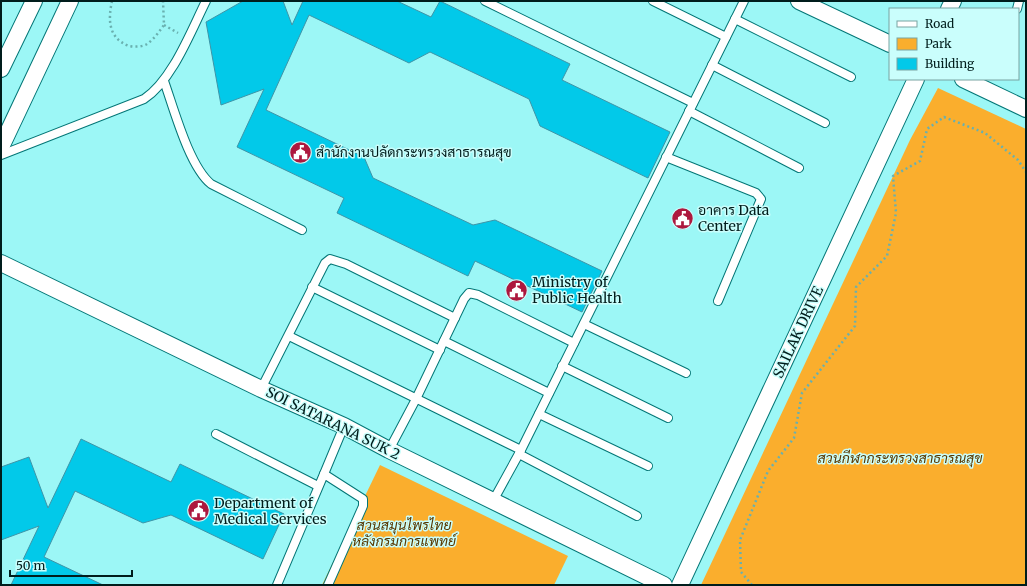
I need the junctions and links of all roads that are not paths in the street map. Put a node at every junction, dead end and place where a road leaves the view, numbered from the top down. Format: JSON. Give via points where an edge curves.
{"nodes":[{"id":1,"x":34,"y":1,"type":"edge"},
{"id":2,"x":70,"y":1,"type":"edge"},
{"id":3,"x":206,"y":1,"type":"edge"},
{"id":4,"x":485,"y":1,"type":"edge"},
{"id":5,"x":653,"y":1,"type":"edge"},
{"id":6,"x":744,"y":1,"type":"edge"},
{"id":7,"x":799,"y":1,"type":"edge"},
{"id":8,"x":735,"y":19,"type":"junction"},
{"id":9,"x":726,"y":37,"type":"junction"},
{"id":10,"x":889,"y":44,"type":"edge"},
{"id":11,"x":712,"y":65,"type":"junction"},
{"id":12,"x":1,"y":69,"type":"edge"},
{"id":13,"x":851,"y":77,"type":"dead end"},
{"id":14,"x":916,"y":80,"type":"edge"},
{"id":15,"x":968,"y":80,"type":"edge"},
{"id":16,"x":164,"y":81,"type":"junction"},
{"id":17,"x":984,"y":83,"type":"edge"},
{"id":18,"x":693,"y":103,"type":"junction"},
{"id":19,"x":1026,"y":109,"type":"edge"},
{"id":20,"x":689,"y":111,"type":"junction"},
{"id":21,"x":825,"y":123,"type":"dead end"},
{"id":22,"x":1,"y":147,"type":"edge"},
{"id":23,"x":1,"y":155,"type":"edge"},
{"id":24,"x":666,"y":157,"type":"junction"},
{"id":25,"x":799,"y":168,"type":"dead end"},
{"id":26,"x":302,"y":230,"type":"dead end"},
{"id":27,"x":1,"y":263,"type":"edge"},
{"id":28,"x":312,"y":287,"type":"junction"},
{"id":29,"x":718,"y":301,"type":"dead end"},
{"id":30,"x":455,"y":318,"type":"junction"},
{"id":31,"x":584,"y":324,"type":"junction"},
{"id":32,"x":289,"y":336,"type":"junction"},
{"id":33,"x":444,"y":340,"type":"junction"},
{"id":34,"x":574,"y":343,"type":"junction"},
{"id":35,"x":440,"y":350,"type":"junction"},
{"id":36,"x":562,"y":366,"type":"junction"},
{"id":37,"x":686,"y":373,"type":"dead end"},
{"id":38,"x":261,"y":389,"type":"junction"},
{"id":39,"x":549,"y":393,"type":"junction"},
{"id":40,"x":416,"y":399,"type":"junction"},
{"id":41,"x":538,"y":414,"type":"junction"},
{"id":42,"x":668,"y":418,"type":"dead end"},
{"id":43,"x":344,"y":426,"type":"junction"},
{"id":44,"x":216,"y":434,"type":"dead end"},
{"id":45,"x":389,"y":450,"type":"junction"},
{"id":46,"x":520,"y":452,"type":"junction"},
{"id":47,"x":648,"y":466,"type":"dead end"},
{"id":48,"x":324,"y":474,"type":"junction"},
{"id":49,"x":318,"y":486,"type":"junction"},
{"id":50,"x":493,"y":501,"type":"junction"},
{"id":51,"x":637,"y":516,"type":"dead end"},
{"id":52,"x":276,"y":585,"type":"edge"},
{"id":53,"x":328,"y":585,"type":"edge"},
{"id":54,"x":664,"y":585,"type":"edge"},
{"id":55,"x":680,"y":585,"type":"edge"}],
"edges":[{"from":1,"to":12,"type":"street"},
{"from":2,"to":22,"type":"street"},
{"from":3,"to":16,"type":"lane"},
{"from":4,"to":18,"type":"lane"},
{"from":5,"to":9,"type":"lane"},
{"from":6,"to":8,"type":"lane"},
{"from":7,"to":10,"type":"street"},
{"from":8,"to":9,"type":"lane"},
{"from":8,"to":13,"type":"lane"},
{"from":9,"to":11,"type":"lane"},
{"from":11,"to":18,"type":"lane"},
{"from":11,"to":21,"type":"lane"},
{"from":14,"to":55,"type":"street","name":"SAILAK DRIVE"},
{"from":15,"to":17,"type":"street"},
{"from":16,"to":23,"type":"lane","via":[[144,99]]},
{"from":16,"to":26,"type":"lane","via":[[192,155],[205,179]]},
{"from":17,"to":19,"type":"street"},
{"from":18,"to":20,"type":"lane"},
{"from":20,"to":24,"type":"lane"},
{"from":20,"to":25,"type":"lane"},
{"from":24,"to":29,"type":"lane","via":[[756,193],[761,199]]},
{"from":24,"to":31,"type":"lane"},
{"from":27,"to":38,"type":"street","name":"SOI SATARANA SUK 2"},
{"from":28,"to":30,"type":"lane","via":[[324,264],[330,259],[346,264]]},
{"from":28,"to":32,"type":"lane"},
{"from":28,"to":35,"type":"lane"},
{"from":30,"to":33,"type":"lane"},
{"from":30,"to":34,"type":"lane","via":[[466,295],[472,292]]},
{"from":31,"to":34,"type":"lane"},
{"from":31,"to":37,"type":"lane"},
{"from":32,"to":38,"type":"lane"},
{"from":32,"to":40,"type":"lane"},
{"from":33,"to":35,"type":"lane"},
{"from":33,"to":39,"type":"lane"},
{"from":34,"to":36,"type":"lane"},
{"from":35,"to":40,"type":"lane"},
{"from":36,"to":39,"type":"lane"},
{"from":36,"to":42,"type":"lane"},
{"from":38,"to":43,"type":"street","name":"SOI SATARANA SUK 2"},
{"from":39,"to":41,"type":"lane"},
{"from":40,"to":45,"type":"lane"},
{"from":40,"to":46,"type":"lane"},
{"from":41,"to":46,"type":"lane"},
{"from":41,"to":47,"type":"lane"},
{"from":43,"to":45,"type":"street","name":"SOI SATARANA SUK 2"},
{"from":43,"to":48,"type":"lane"},
{"from":44,"to":49,"type":"lane"},
{"from":45,"to":50,"type":"street","name":"SOI SATARANA SUK 2"},
{"from":46,"to":50,"type":"lane"},
{"from":46,"to":51,"type":"lane"},
{"from":48,"to":49,"type":"lane"},
{"from":48,"to":53,"type":"lane","via":[[363,499],[363,506]]},
{"from":49,"to":52,"type":"lane"},
{"from":50,"to":54,"type":"street","name":"SOI SATARANA SUK 2"}]}
